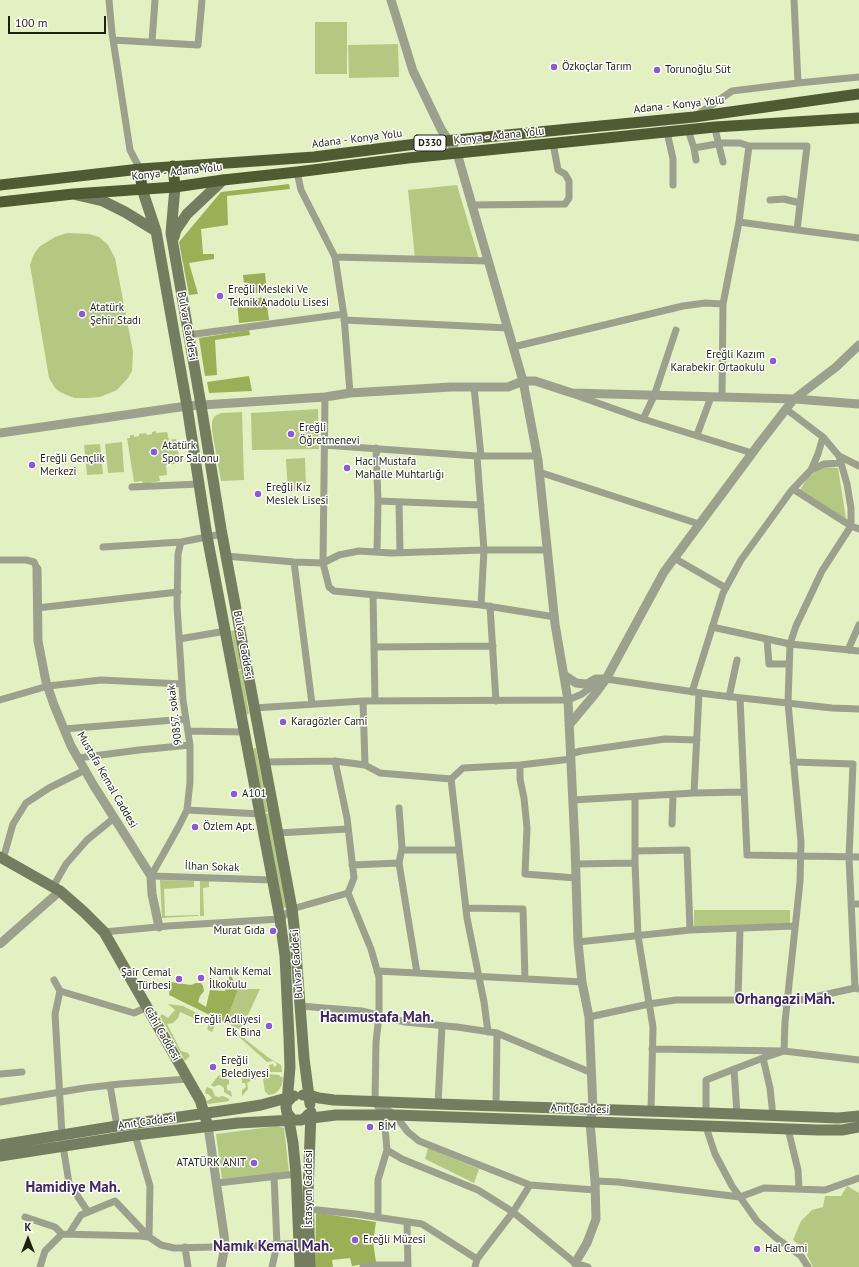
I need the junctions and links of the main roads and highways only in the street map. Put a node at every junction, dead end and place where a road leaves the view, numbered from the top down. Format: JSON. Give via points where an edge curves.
{"nodes":[{"id":1,"x":859,"y":94,"type":"edge"},
{"id":2,"x":859,"y":118,"type":"edge"},
{"id":3,"x":173,"y":166,"type":"junction"},
{"id":4,"x":140,"y":169,"type":"junction"},
{"id":5,"x":223,"y":180,"type":"junction"},
{"id":6,"x":0,"y":185,"type":"edge"},
{"id":7,"x":175,"y":187,"type":"junction"},
{"id":8,"x":142,"y":189,"type":"junction"},
{"id":9,"x":73,"y":194,"type":"junction"},
{"id":10,"x":0,"y":202,"type":"edge"},
{"id":11,"x":156,"y":231,"type":"junction"},
{"id":12,"x":173,"y":244,"type":"junction"},
{"id":13,"x":2,"y":858,"type":"edge"},
{"id":14,"x":299,"y":1108,"type":"junction"},
{"id":15,"x":205,"y":1113,"type":"junction"},
{"id":16,"x":859,"y":1116,"type":"edge"},
{"id":17,"x":208,"y":1126,"type":"junction"},
{"id":18,"x":859,"y":1127,"type":"edge"},
{"id":19,"x":0,"y":1145,"type":"edge"},
{"id":20,"x":0,"y":1156,"type":"edge"},
{"id":21,"x":300,"y":1267,"type":"edge"},
{"id":22,"x":310,"y":1267,"type":"edge"}],
"edges":[{"from":1,"to":3,"type":"highway","name":"Adana - Konya Yolu","number":"D330","via":[[694,117],[314,157]]},
{"from":2,"to":5,"type":"highway","name":"Konya - Adana Yolu","number":"D330","via":[[715,127],[408,158]]},
{"from":3,"to":4,"type":"highway","name":"Adana - Konya Yolu","number":"D330"},
{"from":3,"to":7,"type":"highway"},
{"from":4,"to":6,"type":"highway","name":"Adana - Konya Yolu","number":"D330"},
{"from":4,"to":8,"type":"highway"},
{"from":5,"to":7,"type":"highway","name":"Konya - Adana Yolu","number":"D330"},
{"from":5,"to":12,"type":"main road","via":[[187,214],[176,230]]},
{"from":7,"to":8,"type":"highway","name":"Konya - Adana Yolu","number":"D330"},
{"from":7,"to":12,"type":"main road","name":"Bulvar Caddesi","via":[[171,233]]},
{"from":8,"to":9,"type":"highway","name":"Konya - Adana Yolu","number":"D330"},
{"from":8,"to":11,"type":"main road"},
{"from":9,"to":10,"type":"highway","name":"Konya - Adana Yolu","number":"D330"},
{"from":9,"to":11,"type":"main road","via":[[103,201]]},
{"from":11,"to":14,"type":"main road","via":[[207,536],[280,919],[285,956],[290,1067]]},
{"from":12,"to":14,"type":"main road","name":"Bulvar Caddesi","via":[[222,534],[292,909],[304,1058]]},
{"from":13,"to":15,"type":"main road","name":"Cahi Caddesi","via":[[57,889],[104,932]]},
{"from":14,"to":15,"type":"main road","name":"Anıt Caddesi","via":[[261,1105]]},
{"from":14,"to":16,"type":"main road","name":"Anıt Caddesi","via":[[326,1099],[773,1116]]},
{"from":14,"to":17,"type":"main road","via":[[262,1121]]},
{"from":14,"to":18,"type":"main road","via":[[336,1115],[788,1129],[832,1130]]},
{"from":14,"to":21,"type":"main road","via":[[294,1143]]},
{"from":14,"to":22,"type":"main road","name":"İstasyon Caddesi","via":[[308,1209]]},
{"from":15,"to":17,"type":"main road","name":"Cahi Caddesi"},
{"from":15,"to":19,"type":"main road","name":"Anıt Caddesi"},
{"from":17,"to":20,"type":"main road"}]}
